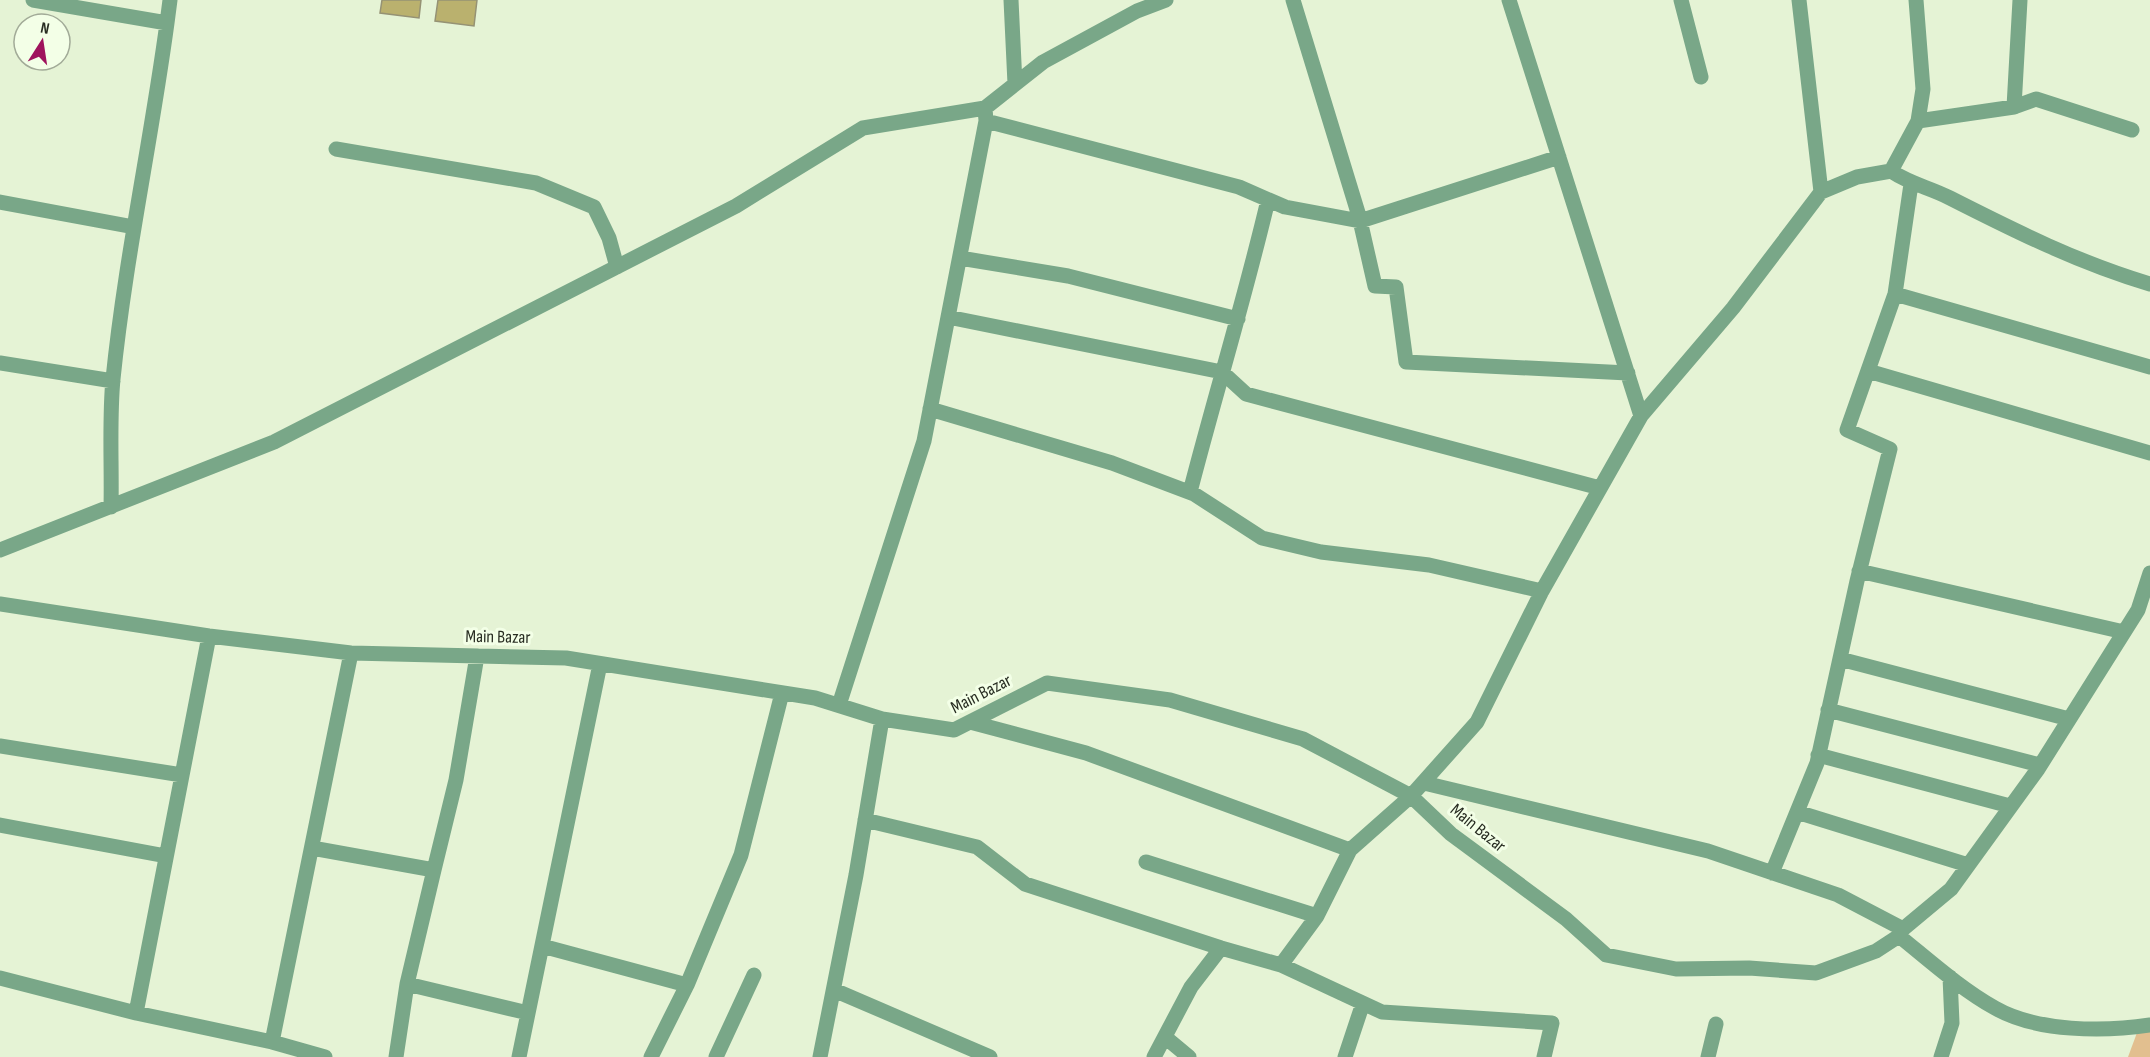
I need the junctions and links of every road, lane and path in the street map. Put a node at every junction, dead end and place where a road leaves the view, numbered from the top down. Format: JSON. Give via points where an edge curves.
{"nodes":[{"id":1,"x":33,"y":0,"type":"edge"},
{"id":2,"x":170,"y":0,"type":"edge"},
{"id":3,"x":1011,"y":0,"type":"edge"},
{"id":4,"x":1166,"y":0,"type":"edge"},
{"id":5,"x":1293,"y":0,"type":"edge"},
{"id":6,"x":1509,"y":0,"type":"edge"},
{"id":7,"x":1681,"y":0,"type":"edge"},
{"id":8,"x":1799,"y":0,"type":"edge"},
{"id":9,"x":1916,"y":0,"type":"edge"},
{"id":10,"x":2019,"y":0,"type":"edge"},
{"id":11,"x":167,"y":23,"type":"junction"},
{"id":12,"x":1701,"y":78,"type":"dead end"},
{"id":13,"x":1015,"y":84,"type":"junction"},
{"id":14,"x":2014,"y":107,"type":"junction"},
{"id":15,"x":986,"y":114,"type":"junction"},
{"id":16,"x":1918,"y":121,"type":"junction"},
{"id":17,"x":2132,"y":130,"type":"dead end"},
{"id":18,"x":336,"y":149,"type":"dead end"},
{"id":19,"x":1559,"y":157,"type":"junction"},
{"id":20,"x":1891,"y":171,"type":"junction"},
{"id":21,"x":1911,"y":184,"type":"junction"},
{"id":22,"x":1821,"y":192,"type":"junction"},
{"id":23,"x":1268,"y":200,"type":"junction"},
{"id":24,"x":0,"y":202,"type":"edge"},
{"id":25,"x":1360,"y":221,"type":"junction"},
{"id":26,"x":134,"y":226,"type":"junction"},
{"id":27,"x":960,"y":258,"type":"junction"},
{"id":28,"x":616,"y":267,"type":"junction"},
{"id":29,"x":2150,"y":284,"type":"edge"},
{"id":30,"x":1895,"y":294,"type":"junction"},
{"id":31,"x":948,"y":317,"type":"junction"},
{"id":32,"x":1238,"y":319,"type":"junction"},
{"id":33,"x":0,"y":363,"type":"edge"},
{"id":34,"x":2150,"y":368,"type":"edge"},
{"id":35,"x":1868,"y":371,"type":"junction"},
{"id":36,"x":1222,"y":372,"type":"junction"},
{"id":37,"x":1628,"y":373,"type":"junction"},
{"id":38,"x":113,"y":381,"type":"junction"},
{"id":39,"x":930,"y":409,"type":"junction"},
{"id":40,"x":1641,"y":416,"type":"junction"},
{"id":41,"x":2150,"y":453,"type":"edge"},
{"id":42,"x":1600,"y":488,"type":"junction"},
{"id":43,"x":1190,"y":492,"type":"junction"},
{"id":44,"x":111,"y":507,"type":"junction"},
{"id":45,"x":0,"y":550,"type":"edge"},
{"id":46,"x":1859,"y":571,"type":"junction"},
{"id":47,"x":2150,"y":573,"type":"edge"},
{"id":48,"x":1542,"y":591,"type":"junction"},
{"id":49,"x":0,"y":604,"type":"edge"},
{"id":50,"x":2144,"y":611,"type":"edge"},
{"id":51,"x":2124,"y":632,"type":"junction"},
{"id":52,"x":209,"y":636,"type":"junction"},
{"id":53,"x":351,"y":653,"type":"junction"},
{"id":54,"x":477,"y":656,"type":"junction"},
{"id":55,"x":1840,"y":659,"type":"junction"},
{"id":56,"x":600,"y":664,"type":"junction"},
{"id":57,"x":782,"y":693,"type":"junction"},
{"id":58,"x":839,"y":705,"type":"junction"},
{"id":59,"x":1828,"y":710,"type":"junction"},
{"id":60,"x":2069,"y":718,"type":"junction"},
{"id":61,"x":882,"y":719,"type":"junction"},
{"id":62,"x":970,"y":722,"type":"junction"},
{"id":63,"x":0,"y":746,"type":"edge"},
{"id":64,"x":1818,"y":755,"type":"junction"},
{"id":65,"x":2040,"y":765,"type":"junction"},
{"id":66,"x":182,"y":775,"type":"junction"},
{"id":67,"x":1424,"y":783,"type":"junction"},
{"id":68,"x":1411,"y":796,"type":"junction"},
{"id":69,"x":2010,"y":806,"type":"junction"},
{"id":70,"x":1797,"y":812,"type":"junction"},
{"id":71,"x":865,"y":820,"type":"junction"},
{"id":72,"x":0,"y":825,"type":"edge"},
{"id":73,"x":312,"y":848,"type":"junction"},
{"id":74,"x":1350,"y":850,"type":"junction"},
{"id":75,"x":166,"y":856,"type":"junction"},
{"id":76,"x":1146,"y":862,"type":"dead end"},
{"id":77,"x":1968,"y":865,"type":"junction"},
{"id":78,"x":434,"y":870,"type":"junction"},
{"id":79,"x":1772,"y":873,"type":"junction"},
{"id":80,"x":1317,"y":916,"type":"junction"},
{"id":81,"x":1901,"y":933,"type":"junction"},
{"id":82,"x":542,"y":946,"type":"junction"},
{"id":83,"x":1221,"y":948,"type":"junction"},
{"id":84,"x":1281,"y":965,"type":"junction"},
{"id":85,"x":754,"y":975,"type":"dead end"},
{"id":86,"x":1950,"y":977,"type":"junction"},
{"id":87,"x":0,"y":978,"type":"edge"},
{"id":88,"x":407,"y":984,"type":"junction"},
{"id":89,"x":687,"y":986,"type":"junction"},
{"id":90,"x":834,"y":990,"type":"junction"},
{"id":91,"x":1363,"y":1003,"type":"junction"},
{"id":92,"x":136,"y":1013,"type":"junction"},
{"id":93,"x":528,"y":1013,"type":"junction"},
{"id":94,"x":1716,"y":1024,"type":"dead end"},
{"id":95,"x":2150,"y":1025,"type":"edge"},
{"id":96,"x":1165,"y":1037,"type":"junction"},
{"id":97,"x":272,"y":1042,"type":"junction"},
{"id":98,"x":325,"y":1057,"type":"edge"},
{"id":99,"x":396,"y":1057,"type":"edge"},
{"id":100,"x":519,"y":1057,"type":"edge"},
{"id":101,"x":651,"y":1057,"type":"edge"},
{"id":102,"x":716,"y":1057,"type":"edge"},
{"id":103,"x":820,"y":1057,"type":"edge"},
{"id":104,"x":990,"y":1057,"type":"edge"},
{"id":105,"x":1154,"y":1057,"type":"edge"},
{"id":106,"x":1190,"y":1057,"type":"edge"},
{"id":107,"x":1345,"y":1057,"type":"edge"},
{"id":108,"x":1544,"y":1057,"type":"edge"},
{"id":109,"x":1708,"y":1057,"type":"edge"},
{"id":110,"x":1941,"y":1057,"type":"edge"}],
"edges":[{"from":1,"to":11,"type":"street"},
{"from":2,"to":11,"type":"street"},
{"from":3,"to":13,"type":"street"},
{"from":4,"to":13,"type":"street","via":[[1137,11],[1043,62]]},
{"from":5,"to":25,"type":"street"},
{"from":6,"to":19,"type":"street"},
{"from":7,"to":12,"type":"street"},
{"from":8,"to":22,"type":"street"},
{"from":9,"to":16,"type":"street","via":[[1923,89]]},
{"from":10,"to":14,"type":"street"},
{"from":11,"to":26,"type":"street","via":[[153,129]]},
{"from":13,"to":15,"type":"street"},
{"from":14,"to":16,"type":"street"},
{"from":14,"to":17,"type":"street","via":[[2036,99]]},
{"from":15,"to":23,"type":"street","via":[[1239,187]]},
{"from":15,"to":27,"type":"street"},
{"from":15,"to":28,"type":"street","via":[[863,128],[736,206]]},
{"from":16,"to":20,"type":"street"},
{"from":18,"to":28,"type":"street","via":[[537,183],[594,207],[609,238]]},
{"from":19,"to":25,"type":"street"},
{"from":19,"to":37,"type":"street"},
{"from":20,"to":21,"type":"street"},
{"from":20,"to":22,"type":"street","via":[[1857,177]]},
{"from":21,"to":29,"type":"street","via":[[1944,195],[2059,251]]},
{"from":21,"to":30,"type":"street"},
{"from":22,"to":40,"type":"street","via":[[1733,308]]},
{"from":23,"to":25,"type":"street","via":[[1285,207]]},
{"from":23,"to":32,"type":"street"},
{"from":24,"to":26,"type":"street"},
{"from":25,"to":37,"type":"street","via":[[1375,286],[1396,287],[1406,362]]},
{"from":26,"to":38,"type":"street"},
{"from":27,"to":31,"type":"street"},
{"from":27,"to":32,"type":"street","via":[[1068,276]]},
{"from":28,"to":44,"type":"street","via":[[274,442]]},
{"from":30,"to":34,"type":"street"},
{"from":30,"to":35,"type":"street"},
{"from":31,"to":36,"type":"street"},
{"from":31,"to":39,"type":"street"},
{"from":32,"to":36,"type":"street"},
{"from":33,"to":38,"type":"street"},
{"from":35,"to":41,"type":"street"},
{"from":35,"to":46,"type":"street","via":[[1848,430],[1890,449]]},
{"from":36,"to":42,"type":"street","via":[[1246,394]]},
{"from":36,"to":43,"type":"street"},
{"from":37,"to":40,"type":"street"},
{"from":38,"to":44,"type":"street"},
{"from":39,"to":43,"type":"street","via":[[1112,463]]},
{"from":39,"to":58,"type":"street","via":[[924,441]]},
{"from":40,"to":42,"type":"street"},
{"from":42,"to":48,"type":"street"},
{"from":43,"to":48,"type":"street","via":[[1262,538],[1321,552],[1429,565]]},
{"from":44,"to":45,"type":"street"},
{"from":46,"to":51,"type":"street"},
{"from":46,"to":55,"type":"street"},
{"from":47,"to":50,"type":"street","name":"Main Bazar"},
{"from":48,"to":67,"type":"street","via":[[1477,722]]},
{"from":49,"to":52,"type":"street","name":"Main Bazar"},
{"from":50,"to":51,"type":"street","name":"Main Bazar"},
{"from":51,"to":60,"type":"street","name":"Main Bazar"},
{"from":52,"to":53,"type":"street","name":"Main Bazar"},
{"from":52,"to":66,"type":"street"},
{"from":53,"to":54,"type":"street","name":"Main Bazar"},
{"from":53,"to":73,"type":"street"},
{"from":54,"to":56,"type":"street","name":"Main Bazar","via":[[566,658]]},
{"from":54,"to":78,"type":"street","via":[[456,780]]},
{"from":55,"to":59,"type":"street"},
{"from":55,"to":60,"type":"street"},
{"from":56,"to":57,"type":"street","name":"Main Bazar"},
{"from":56,"to":82,"type":"street"},
{"from":57,"to":58,"type":"street","name":"Main Bazar"},
{"from":57,"to":89,"type":"street","via":[[741,855]]},
{"from":58,"to":61,"type":"street","name":"Main Bazar"},
{"from":59,"to":64,"type":"street"},
{"from":59,"to":65,"type":"street"},
{"from":60,"to":65,"type":"street","name":"Main Bazar"},
{"from":61,"to":62,"type":"street","name":"Main Bazar","via":[[954,730]]},
{"from":61,"to":71,"type":"street"},
{"from":62,"to":68,"type":"street","name":"Main Bazar","via":[[1047,682],[1170,700],[1303,739]]},
{"from":62,"to":74,"type":"street","via":[[1086,753]]},
{"from":63,"to":66,"type":"street"},
{"from":64,"to":69,"type":"street"},
{"from":64,"to":70,"type":"street"},
{"from":65,"to":69,"type":"street","name":"Main Bazar"},
{"from":66,"to":75,"type":"street"},
{"from":67,"to":68,"type":"street"},
{"from":67,"to":79,"type":"street","via":[[1708,851]]},
{"from":68,"to":74,"type":"street"},
{"from":68,"to":81,"type":"street","name":"Main Bazar","via":[[1451,834],[1566,919],[1606,955],[1676,969],[1749,968],[1816,973],[1876,951]]},
{"from":69,"to":77,"type":"street","name":"Main Bazar"},
{"from":70,"to":77,"type":"street"},
{"from":70,"to":79,"type":"street"},
{"from":71,"to":83,"type":"street","via":[[977,847],[1025,884]]},
{"from":71,"to":90,"type":"street"},
{"from":72,"to":75,"type":"street"},
{"from":73,"to":78,"type":"street"},
{"from":73,"to":97,"type":"street"},
{"from":74,"to":80,"type":"street"},
{"from":75,"to":92,"type":"street"},
{"from":76,"to":80,"type":"street"},
{"from":77,"to":81,"type":"street","name":"Main Bazar","via":[[1951,888]]},
{"from":78,"to":88,"type":"street"},
{"from":79,"to":81,"type":"street","via":[[1838,895]]},
{"from":80,"to":84,"type":"street"},
{"from":81,"to":86,"type":"street"},
{"from":82,"to":89,"type":"street"},
{"from":82,"to":93,"type":"street"},
{"from":83,"to":84,"type":"street"},
{"from":83,"to":96,"type":"street","via":[[1191,987]]},
{"from":84,"to":91,"type":"street"},
{"from":85,"to":102,"type":"street"},
{"from":86,"to":95,"type":"street","via":[[1996,1009],[2034,1024],[2097,1029]]},
{"from":86,"to":110,"type":"street","via":[[1952,1023]]},
{"from":87,"to":92,"type":"street"},
{"from":88,"to":93,"type":"street"},
{"from":88,"to":99,"type":"street"},
{"from":89,"to":101,"type":"street"},
{"from":90,"to":103,"type":"street"},
{"from":90,"to":104,"type":"street"},
{"from":91,"to":107,"type":"street"},
{"from":91,"to":108,"type":"street","via":[[1382,1012],[1552,1023]]},
{"from":92,"to":97,"type":"street"},
{"from":93,"to":100,"type":"street"},
{"from":94,"to":109,"type":"street"},
{"from":96,"to":105,"type":"street"},
{"from":96,"to":106,"type":"street"},
{"from":97,"to":98,"type":"street"}]}
